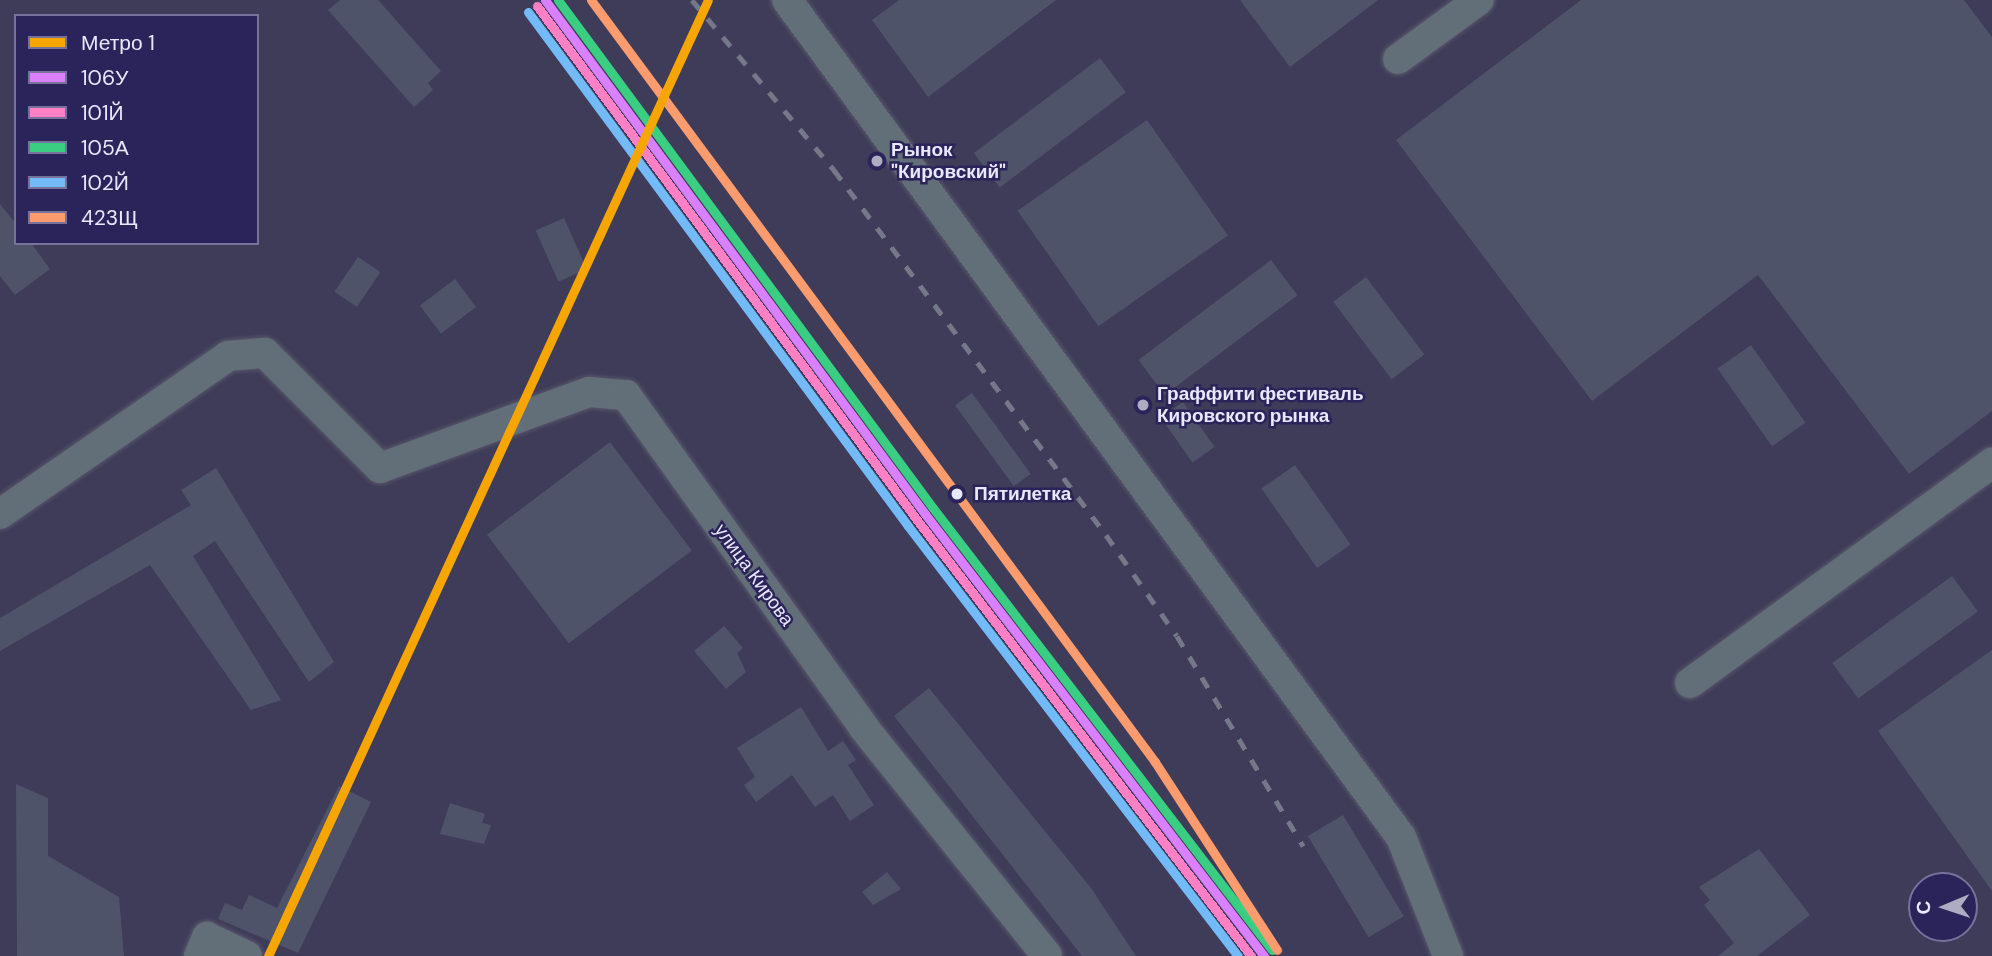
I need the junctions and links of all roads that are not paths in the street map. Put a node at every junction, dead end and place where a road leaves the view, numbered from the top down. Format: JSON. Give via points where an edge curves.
{"nodes":[{"id":1,"x":788,"y":0,"type":"edge"},
{"id":2,"x":1479,"y":0,"type":"edge"},
{"id":3,"x":1398,"y":58,"type":"dead end"},
{"id":4,"x":1991,"y":466,"type":"edge"},
{"id":5,"x":0,"y":514,"type":"edge"},
{"id":6,"x":1690,"y":683,"type":"dead end"},
{"id":7,"x":199,"y":956,"type":"edge"},
{"id":8,"x":247,"y":956,"type":"edge"},
{"id":9,"x":1047,"y":956,"type":"edge"},
{"id":10,"x":1448,"y":956,"type":"edge"}],
"edges":[{"from":1,"to":10,"type":"street","via":[[1401,838]]},
{"from":2,"to":3,"type":"street"},
{"from":4,"to":6,"type":"street"},
{"from":5,"to":9,"type":"street","name":"улица Кирова","via":[[228,356],[265,353],[380,468],[589,393],[626,395],[864,728]]},
{"from":7,"to":8,"type":"street","via":[[207,937]]}]}
